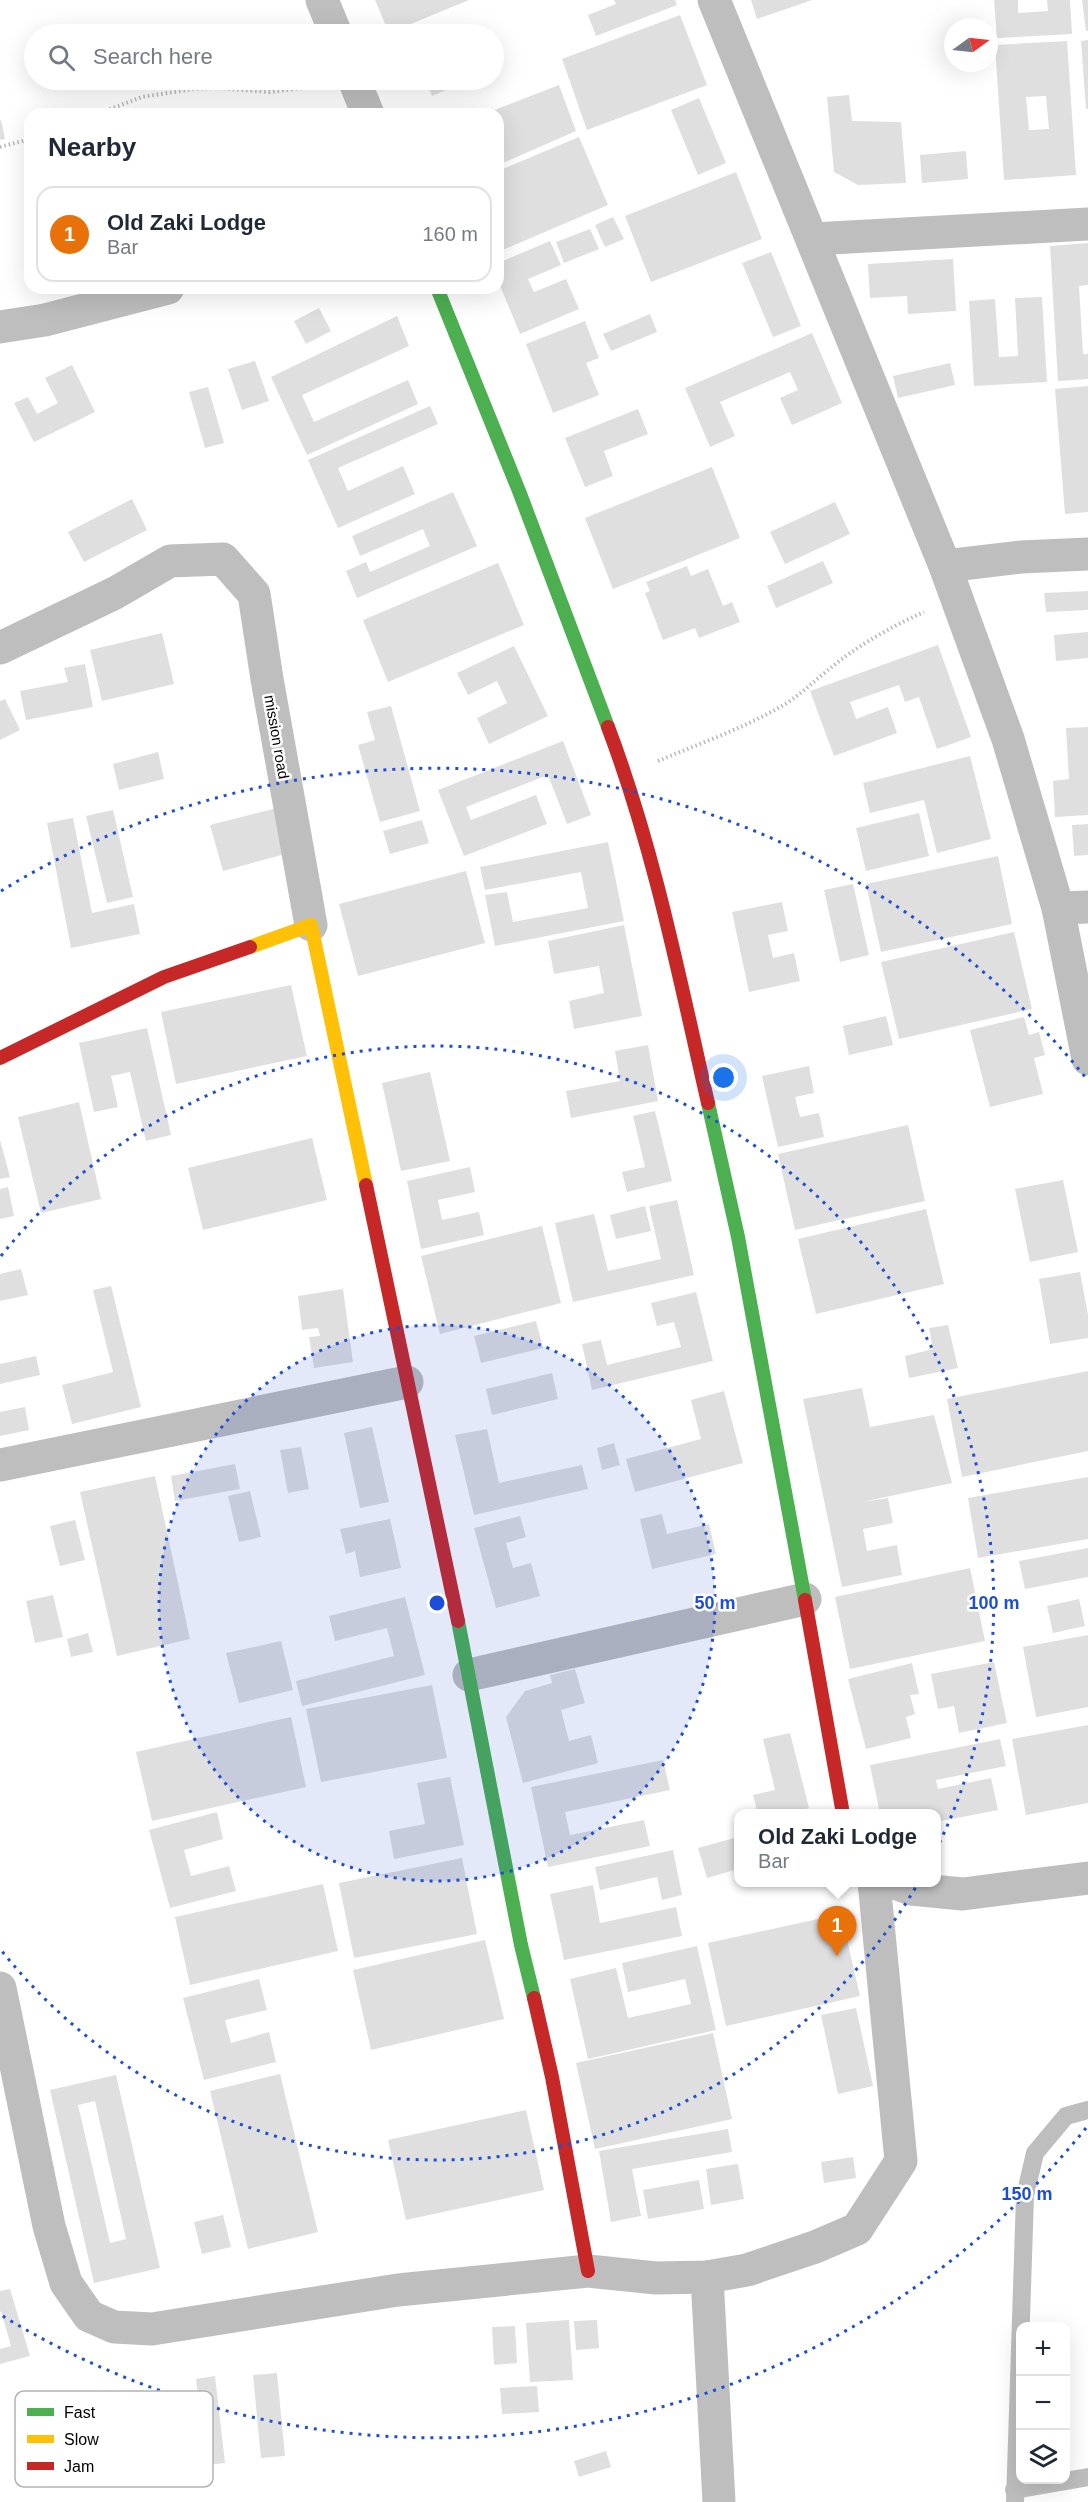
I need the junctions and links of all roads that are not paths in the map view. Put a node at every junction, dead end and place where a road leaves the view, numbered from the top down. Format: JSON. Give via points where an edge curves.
{"nodes":[{"id":1,"x":322,"y":0,"type":"edge"},
{"id":2,"x":714,"y":0,"type":"edge"},
{"id":3,"x":332,"y":24,"type":"edge"},
{"id":4,"x":359,"y":90,"type":"edge"},
{"id":5,"x":366,"y":108,"type":"edge"},
{"id":6,"x":1088,"y":224,"type":"edge"},
{"id":7,"x":813,"y":239,"type":"junction"},
{"id":8,"x":145,"y":294,"type":"edge"},
{"id":9,"x":439,"y":294,"type":"edge"},
{"id":10,"x":0,"y":327,"type":"edge"},
{"id":11,"x":1088,"y":554,"type":"edge"},
{"id":12,"x":945,"y":566,"type":"junction"},
{"id":13,"x":0,"y":648,"type":"edge"},
{"id":14,"x":1073,"y":908,"type":"edge"},
{"id":15,"x":311,"y":926,"type":"junction"},
{"id":16,"x":0,"y":1058,"type":"edge"},
{"id":17,"x":1088,"y":1059,"type":"edge"},
{"id":18,"x":407,"y":1382,"type":"junction"},
{"id":19,"x":0,"y":1465,"type":"edge"},
{"id":20,"x":805,"y":1599,"type":"junction"},
{"id":21,"x":469,"y":1675,"type":"junction"},
{"id":22,"x":842,"y":1809,"type":"edge"},
{"id":23,"x":1088,"y":1878,"type":"edge"},
{"id":24,"x":874,"y":1887,"type":"edge"},
{"id":25,"x":908,"y":1887,"type":"edge"},
{"id":26,"x":0,"y":1988,"type":"edge"},
{"id":27,"x":1088,"y":2110,"type":"edge"},
{"id":28,"x":588,"y":2271,"type":"junction"},
{"id":29,"x":707,"y":2277,"type":"junction"},
{"id":30,"x":1088,"y":2476,"type":"edge"},
{"id":31,"x":1014,"y":2496,"type":"edge"},
{"id":32,"x":719,"y":2502,"type":"edge"}],
"edges":[{"from":1,"to":3,"type":"street"},
{"from":2,"to":7,"type":"street"},
{"from":4,"to":5,"type":"street"},
{"from":6,"to":7,"type":"street"},
{"from":7,"to":12,"type":"street"},
{"from":8,"to":10,"type":"street","via":[[45,320]]},
{"from":9,"to":20,"type":"street","via":[[626,774],[655,870],[738,1237]]},
{"from":11,"to":12,"type":"street"},
{"from":12,"to":14,"type":"street"},
{"from":13,"to":15,"type":"street","name":"mission road","via":[[115,593],[170,561],[223,559],[254,594]]},
{"from":14,"to":17,"type":"street"},
{"from":15,"to":16,"type":"street","via":[[164,977]]},
{"from":15,"to":18,"type":"street"},
{"from":18,"to":19,"type":"street"},
{"from":18,"to":21,"type":"street"},
{"from":20,"to":21,"type":"street"},
{"from":20,"to":22,"type":"street"},
{"from":21,"to":28,"type":"street"},
{"from":23,"to":25,"type":"street","via":[[963,1894]]},
{"from":24,"to":29,"type":"street","via":[[901,2161],[857,2229],[747,2270]]},
{"from":26,"to":28,"type":"street","via":[[48,2226],[66,2283],[88,2316],[114,2327],[152,2329],[398,2290]]},
{"from":27,"to":31,"type":"lane","via":[[1066,2116],[1035,2153],[1025,2196]]},
{"from":28,"to":29,"type":"street","via":[[656,2278]]},
{"from":29,"to":32,"type":"street"},
{"from":30,"to":31,"type":"lane"}]}
